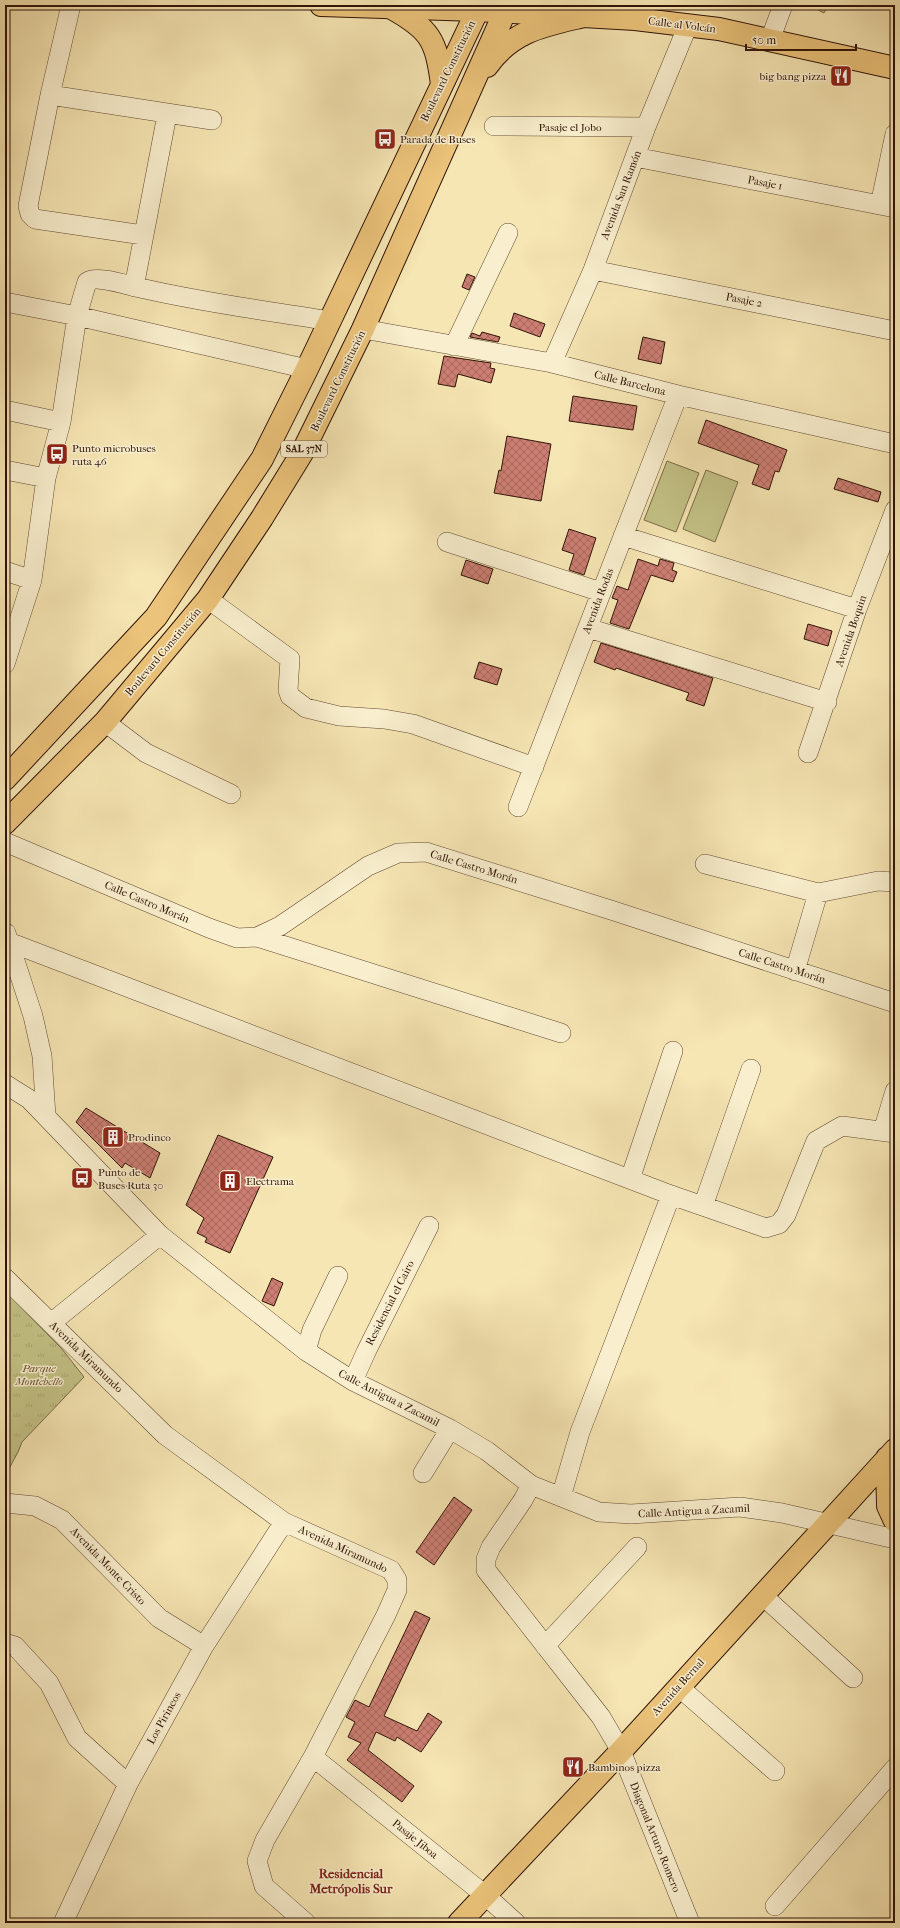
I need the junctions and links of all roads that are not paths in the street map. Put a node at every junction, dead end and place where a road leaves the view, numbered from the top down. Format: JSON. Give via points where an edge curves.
{"nodes":[{"id":1,"x":71,"y":5,"type":"edge"},
{"id":2,"x":334,"y":5,"type":"edge"},
{"id":3,"x":783,"y":5,"type":"edge"},
{"id":4,"x":394,"y":6,"type":"edge"},
{"id":5,"x":479,"y":8,"type":"edge"},
{"id":6,"x":506,"y":8,"type":"edge"},
{"id":7,"x":582,"y":10,"type":"edge"},
{"id":8,"x":638,"y":12,"type":"edge"},
{"id":9,"x":688,"y":25,"type":"junction"},
{"id":10,"x":770,"y":40,"type":"junction"},
{"id":11,"x":895,"y":68,"type":"edge"},
{"id":12,"x":442,"y":84,"type":"junction"},
{"id":13,"x":469,"y":92,"type":"junction"},
{"id":14,"x":50,"y":95,"type":"junction"},
{"id":15,"x":166,"y":114,"type":"junction"},
{"id":16,"x":212,"y":120,"type":"dead end"},
{"id":17,"x":494,"y":126,"type":"dead end"},
{"id":18,"x":646,"y":127,"type":"junction"},
{"id":19,"x":895,"y":134,"type":"edge"},
{"id":20,"x":635,"y":157,"type":"junction"},
{"id":21,"x":888,"y":207,"type":"edge"},
{"id":22,"x":508,"y":233,"type":"dead end"},
{"id":23,"x":144,"y":235,"type":"junction"},
{"id":24,"x":593,"y":270,"type":"junction"},
{"id":25,"x":134,"y":287,"type":"junction"},
{"id":26,"x":5,"y":302,"type":"edge"},
{"id":27,"x":77,"y":316,"type":"junction"},
{"id":28,"x":329,"y":321,"type":"junction"},
{"id":29,"x":363,"y":329,"type":"junction"},
{"id":30,"x":895,"y":331,"type":"edge"},
{"id":31,"x":454,"y":346,"type":"junction"},
{"id":32,"x":552,"y":363,"type":"junction"},
{"id":33,"x":307,"y":369,"type":"junction"},
{"id":34,"x":678,"y":395,"type":"junction"},
{"id":35,"x":5,"y":410,"type":"edge"},
{"id":36,"x":61,"y":422,"type":"junction"},
{"id":37,"x":895,"y":444,"type":"edge"},
{"id":38,"x":5,"y":470,"type":"edge"},
{"id":39,"x":46,"y":478,"type":"junction"},
{"id":40,"x":895,"y":510,"type":"edge"},
{"id":41,"x":623,"y":536,"type":"junction"},
{"id":42,"x":447,"y":542,"type":"dead end"},
{"id":43,"x":5,"y":571,"type":"edge"},
{"id":44,"x":32,"y":580,"type":"junction"},
{"id":45,"x":602,"y":592,"type":"junction"},
{"id":46,"x":208,"y":599,"type":"junction"},
{"id":47,"x":858,"y":609,"type":"junction"},
{"id":48,"x":588,"y":628,"type":"junction"},
{"id":49,"x":5,"y":664,"type":"edge"},
{"id":50,"x":827,"y":702,"type":"junction"},
{"id":51,"x":105,"y":722,"type":"junction"},
{"id":52,"x":808,"y":753,"type":"dead end"},
{"id":53,"x":534,"y":767,"type":"junction"},
{"id":54,"x":8,"y":770,"type":"edge"},
{"id":55,"x":231,"y":794,"type":"dead end"},
{"id":56,"x":518,"y":807,"type":"dead end"},
{"id":57,"x":5,"y":823,"type":"edge"},
{"id":58,"x":5,"y":842,"type":"edge"},
{"id":59,"x":705,"y":864,"type":"dead end"},
{"id":60,"x":895,"y":882,"type":"edge"},
{"id":61,"x":818,"y":893,"type":"junction"},
{"id":62,"x":7,"y":937,"type":"edge"},
{"id":63,"x":257,"y":938,"type":"junction"},
{"id":64,"x":795,"y":971,"type":"junction"},
{"id":65,"x":895,"y":1002,"type":"edge"},
{"id":66,"x":561,"y":1033,"type":"dead end"},
{"id":67,"x":673,"y":1051,"type":"dead end"},
{"id":68,"x":750,"y":1069,"type":"dead end"},
{"id":69,"x":5,"y":1084,"type":"edge"},
{"id":70,"x":895,"y":1091,"type":"edge"},
{"id":71,"x":5,"y":1094,"type":"edge"},
{"id":72,"x":29,"y":1099,"type":"junction"},
{"id":73,"x":46,"y":1116,"type":"junction"},
{"id":74,"x":889,"y":1132,"type":"edge"},
{"id":75,"x":630,"y":1179,"type":"junction"},
{"id":76,"x":671,"y":1195,"type":"junction"},
{"id":77,"x":703,"y":1206,"type":"junction"},
{"id":78,"x":429,"y":1226,"type":"dead end"},
{"id":79,"x":160,"y":1234,"type":"junction"},
{"id":80,"x":338,"y":1276,"type":"dead end"},
{"id":81,"x":5,"y":1278,"type":"edge"},
{"id":82,"x":51,"y":1323,"type":"junction"},
{"id":83,"x":306,"y":1351,"type":"junction"},
{"id":84,"x":353,"y":1381,"type":"junction"},
{"id":85,"x":450,"y":1429,"type":"junction"},
{"id":86,"x":891,"y":1454,"type":"edge"},
{"id":87,"x":423,"y":1473,"type":"dead end"},
{"id":88,"x":531,"y":1485,"type":"junction"},
{"id":89,"x":561,"y":1497,"type":"junction"},
{"id":90,"x":5,"y":1504,"type":"edge"},
{"id":91,"x":895,"y":1521,"type":"edge"},
{"id":92,"x":284,"y":1522,"type":"junction"},
{"id":93,"x":826,"y":1523,"type":"junction"},
{"id":94,"x":895,"y":1539,"type":"edge"},
{"id":95,"x":637,"y":1548,"type":"dead end"},
{"id":96,"x":762,"y":1595,"type":"junction"},
{"id":97,"x":5,"y":1643,"type":"edge"},
{"id":98,"x":204,"y":1646,"type":"junction"},
{"id":99,"x":545,"y":1646,"type":"junction"},
{"id":100,"x":853,"y":1678,"type":"dead end"},
{"id":101,"x":679,"y":1687,"type":"junction"},
{"id":102,"x":621,"y":1751,"type":"junction"},
{"id":103,"x":313,"y":1757,"type":"junction"},
{"id":104,"x":895,"y":1769,"type":"edge"},
{"id":105,"x":775,"y":1771,"type":"dead end"},
{"id":106,"x":128,"y":1784,"type":"junction"},
{"id":107,"x":485,"y":1895,"type":"junction"},
{"id":108,"x":774,"y":1906,"type":"dead end"},
{"id":109,"x":63,"y":1923,"type":"edge"},
{"id":110,"x":306,"y":1923,"type":"edge"},
{"id":111,"x":459,"y":1923,"type":"edge"},
{"id":112,"x":516,"y":1923,"type":"edge"},
{"id":113,"x":690,"y":1923,"type":"edge"}],
"edges":[{"from":1,"to":14,"type":"street"},
{"from":2,"to":4,"type":"main road","name":"Calle al Volcán"},
{"from":3,"to":10,"type":"street"},
{"from":4,"to":5,"type":"main road","name":"Calle al Volcán"},
{"from":4,"to":12,"type":"main road","via":[[415,21],[429,36],[438,57]]},
{"from":5,"to":6,"type":"main road","name":"Calle al Volcán"},
{"from":5,"to":12,"type":"main road","name":"Boulevard Constitución","number":"SAL 37N"},
{"from":6,"to":7,"type":"main road","name":"Calle al Volcán"},
{"from":6,"to":13,"type":"main road","name":"Boulevard Constitución","number":"SAL 37N"},
{"from":7,"to":8,"type":"main road","name":"Calle al Volcán"},
{"from":7,"to":13,"type":"main road","via":[[511,40],[495,55]]},
{"from":8,"to":9,"type":"main road","name":"Calle al Volcán"},
{"from":9,"to":10,"type":"main road","name":"Calle al Volcán"},
{"from":9,"to":18,"type":"street","name":"Avenida San Ramón"},
{"from":10,"to":11,"type":"main road","name":"Calle al Volcán"},
{"from":12,"to":28,"type":"main road","name":"Boulevard Constitución","number":"SAL 37N"},
{"from":13,"to":29,"type":"main road","name":"Boulevard Constitución","number":"SAL 37N"},
{"from":14,"to":15,"type":"street"},
{"from":14,"to":23,"type":"street","via":[[28,206],[30,214],[35,219]]},
{"from":15,"to":16,"type":"street"},
{"from":15,"to":23,"type":"street"},
{"from":17,"to":18,"type":"street","name":"Pasaje el Jobo"},
{"from":18,"to":20,"type":"street","name":"Avenida San Ramón"},
{"from":19,"to":21,"type":"street"},
{"from":20,"to":21,"type":"street","name":"Pasaje 1"},
{"from":20,"to":24,"type":"street","name":"Avenida San Ramón"},
{"from":22,"to":31,"type":"street"},
{"from":23,"to":25,"type":"street"},
{"from":24,"to":30,"type":"street","name":"Pasaje 2"},
{"from":24,"to":32,"type":"street","name":"Avenida San Ramón"},
{"from":25,"to":27,"type":"street","via":[[90,279]]},
{"from":25,"to":28,"type":"street"},
{"from":26,"to":27,"type":"street"},
{"from":27,"to":33,"type":"street"},
{"from":27,"to":36,"type":"street"},
{"from":28,"to":33,"type":"main road","name":"Boulevard Constitución","number":"SAL 37N"},
{"from":29,"to":31,"type":"street","name":"Calle Barcelona"},
{"from":29,"to":46,"type":"main road","name":"Boulevard Constitución","number":"SAL 37N","via":[[302,453]]},
{"from":31,"to":32,"type":"street","name":"Calle Barcelona"},
{"from":32,"to":34,"type":"street","name":"Calle Barcelona"},
{"from":33,"to":54,"type":"main road","name":"Boulevard Constitución","number":"SAL 37N","via":[[262,459],[156,617]]},
{"from":34,"to":37,"type":"street","name":"Calle Barcelona"},
{"from":34,"to":41,"type":"street","name":"Avenida Rodas"},
{"from":35,"to":36,"type":"street"},
{"from":36,"to":39,"type":"street"},
{"from":38,"to":39,"type":"street"},
{"from":39,"to":44,"type":"street"},
{"from":40,"to":47,"type":"street","name":"Avenida Boquin"},
{"from":41,"to":45,"type":"street","name":"Avenida Rodas"},
{"from":41,"to":47,"type":"street"},
{"from":42,"to":45,"type":"street"},
{"from":43,"to":44,"type":"street"},
{"from":44,"to":49,"type":"street"},
{"from":45,"to":48,"type":"street","name":"Avenida Rodas"},
{"from":46,"to":51,"type":"main road","name":"Boulevard Constitución","number":"SAL 37N"},
{"from":46,"to":53,"type":"street","via":[[290,659],[288,690],[290,696],[306,708],[339,716],[412,724]]},
{"from":47,"to":50,"type":"street","name":"Avenida Boquin"},
{"from":48,"to":50,"type":"street"},
{"from":48,"to":53,"type":"street","name":"Avenida Rodas"},
{"from":50,"to":52,"type":"street","name":"Avenida Boquin"},
{"from":51,"to":55,"type":"street","via":[[146,753]]},
{"from":51,"to":57,"type":"main road","name":"Boulevard Constitución","number":"SAL 37N"},
{"from":53,"to":56,"type":"street","name":"Avenida Rodas"},
{"from":58,"to":63,"type":"street","name":"Calle Castro Morán","via":[[209,928],[237,938]]},
{"from":59,"to":61,"type":"street"},
{"from":60,"to":61,"type":"street","via":[[878,881]]},
{"from":61,"to":64,"type":"street"},
{"from":62,"to":73,"type":"street","via":[[33,1016],[42,1056]]},
{"from":62,"to":75,"type":"street"},
{"from":63,"to":64,"type":"street","name":"Calle Castro Morán","via":[[280,926],[368,866],[398,853],[426,852]]},
{"from":63,"to":66,"type":"street"},
{"from":64,"to":65,"type":"street","name":"Calle Castro Morán"},
{"from":67,"to":75,"type":"street"},
{"from":68,"to":77,"type":"street"},
{"from":69,"to":72,"type":"street","name":"Calle Antigua a Zacamil"},
{"from":70,"to":74,"type":"street"},
{"from":71,"to":72,"type":"street"},
{"from":72,"to":73,"type":"street","name":"Calle Antigua a Zacamil"},
{"from":73,"to":79,"type":"street","name":"Calle Antigua a Zacamil"},
{"from":74,"to":77,"type":"street","via":[[842,1126],[816,1141],[786,1215],[779,1224],[766,1228]]},
{"from":75,"to":76,"type":"street"},
{"from":76,"to":77,"type":"street"},
{"from":76,"to":89,"type":"street","via":[[580,1432]]},
{"from":78,"to":84,"type":"street","name":"Residencial el Cairo"},
{"from":79,"to":82,"type":"street"},
{"from":79,"to":83,"type":"street","name":"Calle Antigua a Zacamil"},
{"from":80,"to":83,"type":"street","via":[[312,1330]]},
{"from":81,"to":82,"type":"street","name":"Avenida Miramundo"},
{"from":82,"to":92,"type":"street","name":"Avenida Miramundo","via":[[165,1435]]},
{"from":83,"to":84,"type":"street","name":"Calle Antigua a Zacamil"},
{"from":84,"to":85,"type":"street","name":"Calle Antigua a Zacamil"},
{"from":85,"to":87,"type":"street"},
{"from":85,"to":88,"type":"street","name":"Calle Antigua a Zacamil","via":[[487,1451]]},
{"from":86,"to":91,"type":"main road","via":[[888,1506]]},
{"from":86,"to":93,"type":"main road","name":"Avenida Bernal"},
{"from":88,"to":89,"type":"street","name":"Calle Antigua a Zacamil"},
{"from":88,"to":99,"type":"street","name":"Diagonal Arturo Romero","via":[[491,1547],[486,1559],[486,1570]]},
{"from":89,"to":93,"type":"street","name":"Calle Antigua a Zacamil","via":[[599,1512],[631,1514],[740,1507]]},
{"from":90,"to":98,"type":"street","name":"Avenida Monte Cristo","via":[[35,1506],[62,1520],[159,1618]]},
{"from":92,"to":98,"type":"street","name":"Los Pirineos"},
{"from":92,"to":103,"type":"street","name":"Avenida Miramundo","via":[[391,1570],[397,1580],[397,1590],[386,1615]]},
{"from":93,"to":94,"type":"street","name":"Calle Antigua a Zacamil"},
{"from":93,"to":96,"type":"main road","name":"Avenida Bernal"},
{"from":95,"to":99,"type":"street"},
{"from":96,"to":100,"type":"street"},
{"from":96,"to":101,"type":"main road","name":"Avenida Bernal"},
{"from":97,"to":106,"type":"street","via":[[15,1646],[49,1683],[77,1738]]},
{"from":98,"to":106,"type":"street","name":"Los Pirineos"},
{"from":99,"to":102,"type":"street","name":"Diagonal Arturo Romero","via":[[601,1717]]},
{"from":101,"to":102,"type":"main road","name":"Avenida Bernal"},
{"from":101,"to":105,"type":"street"},
{"from":102,"to":107,"type":"main road","name":"Avenida Bernal"},
{"from":102,"to":113,"type":"street","name":"Diagonal Arturo Romero"},
{"from":103,"to":107,"type":"street","name":"Pasaje Jiboa"},
{"from":103,"to":110,"type":"street","name":"Avenida Miramundo","via":[[265,1840],[257,1861],[264,1886]]},
{"from":104,"to":108,"type":"street"},
{"from":106,"to":109,"type":"street","name":"Los Pirineos"},
{"from":107,"to":111,"type":"main road","name":"Avenida Bernal"},
{"from":107,"to":112,"type":"street","name":"Pasaje Jiboa"}]}
